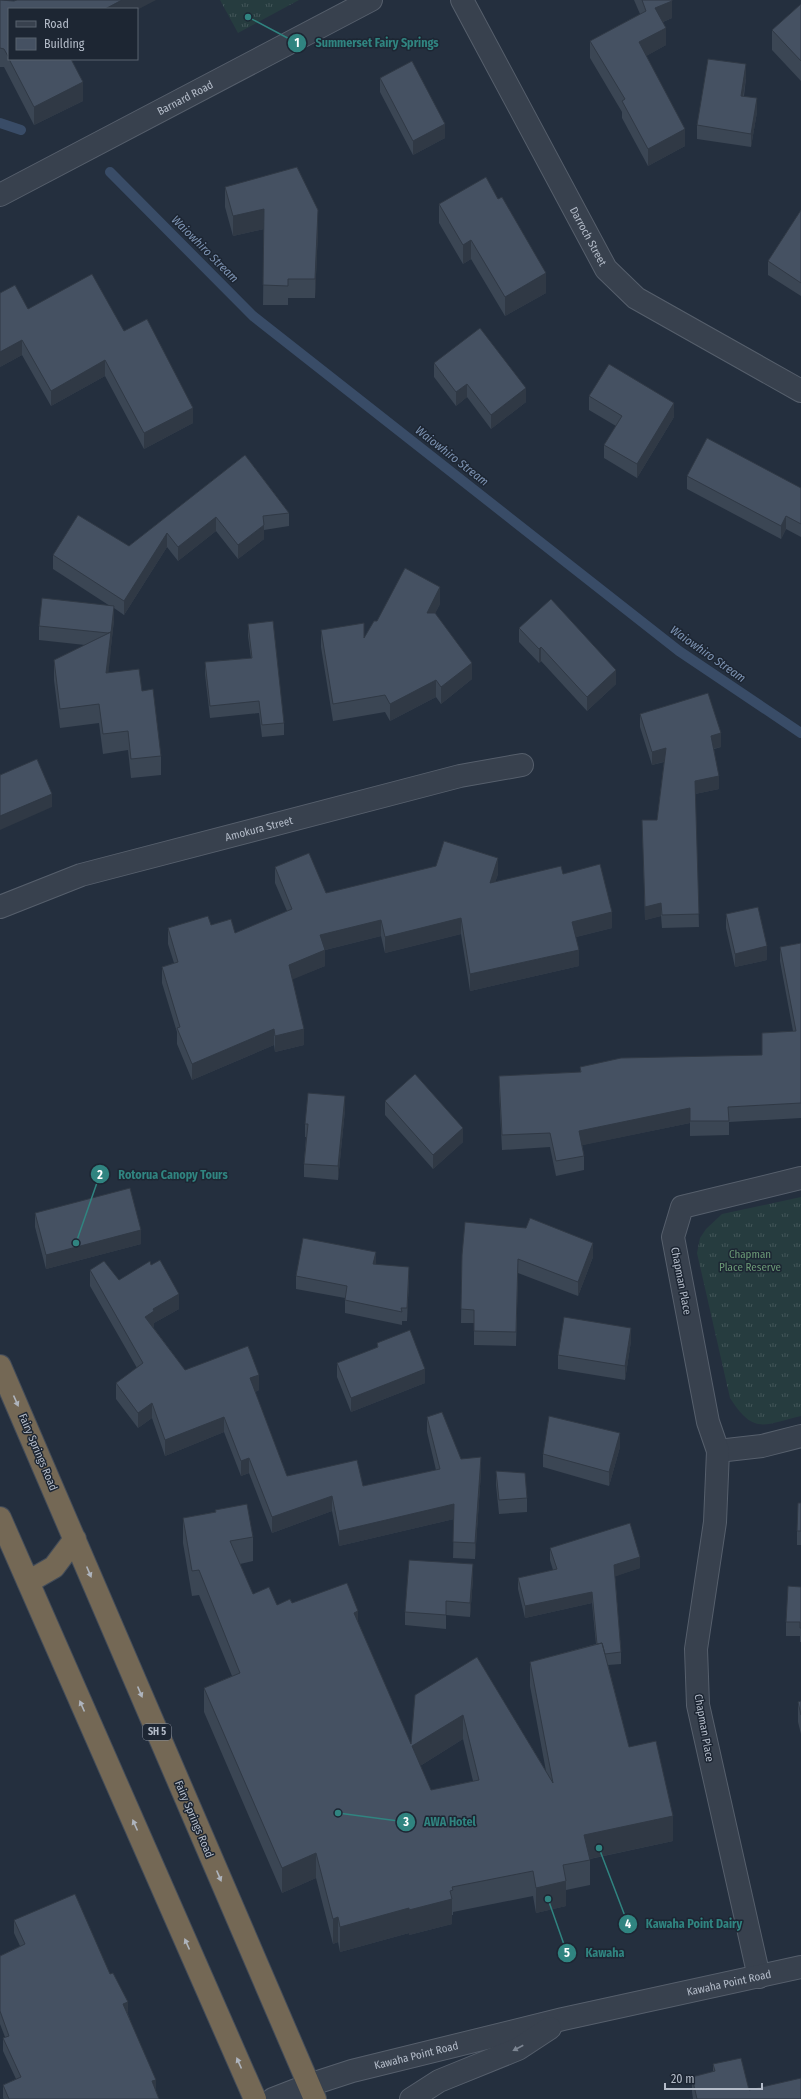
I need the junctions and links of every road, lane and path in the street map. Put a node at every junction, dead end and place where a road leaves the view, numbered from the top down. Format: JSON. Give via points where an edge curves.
{"nodes":[{"id":1,"x":371,"y":0,"type":"edge"},
{"id":2,"x":462,"y":0,"type":"edge"},
{"id":3,"x":0,"y":195,"type":"edge"},
{"id":4,"x":801,"y":391,"type":"edge"},
{"id":5,"x":522,"y":765,"type":"dead end"},
{"id":6,"x":0,"y":907,"type":"edge"},
{"id":7,"x":801,"y":1178,"type":"edge"},
{"id":8,"x":0,"y":1366,"type":"edge"},
{"id":9,"x":801,"y":1436,"type":"edge"},
{"id":10,"x":718,"y":1451,"type":"junction"},
{"id":11,"x":0,"y":1518,"type":"edge"},
{"id":12,"x":75,"y":1539,"type":"junction"},
{"id":13,"x":28,"y":1582,"type":"junction"},
{"id":14,"x":801,"y":1967,"type":"edge"},
{"id":15,"x":759,"y":1977,"type":"junction"},
{"id":16,"x":563,"y":2019,"type":"junction"},
{"id":17,"x":312,"y":2092,"type":"edge"},
{"id":18,"x":255,"y":2099,"type":"edge"},
{"id":19,"x":273,"y":2099,"type":"edge"},
{"id":20,"x":411,"y":2099,"type":"edge"}],
"edges":[{"from":1,"to":3,"type":"street","name":"Barnard Road"},
{"from":2,"to":4,"type":"street","name":"Darroch Street","via":[[606,270],[636,298]]},
{"from":5,"to":6,"type":"street","name":"Amokura Street","via":[[460,776],[81,875]]},
{"from":7,"to":10,"type":"street","name":"Chapman Place","via":[[682,1207],[673,1237],[708,1422]]},
{"from":8,"to":12,"type":"highway","name":"Fairy Springs Road","number":"SH 5","one_way":true},
{"from":9,"to":10,"type":"street","via":[[762,1446]]},
{"from":10,"to":15,"type":"street","name":"Chapman Place","via":[[715,1522],[696,1649],[698,1705]]},
{"from":11,"to":13,"type":"highway"},
{"from":12,"to":13,"type":"highway","via":[[54,1567]]},
{"from":12,"to":17,"type":"highway","name":"Fairy Springs Road","number":"SH 5","one_way":true},
{"from":18,"to":13,"type":"highway","one_way":true},
{"from":14,"to":15,"type":"street","name":"Kawaha Point Road"},
{"from":15,"to":16,"type":"street","name":"Kawaha Point Road"},
{"from":16,"to":17,"type":"street","name":"Kawaha Point Road","via":[[352,2071]]},
{"from":16,"to":20,"type":"street","name":"Kawaha Point Road","one_way":true,"via":[[518,2049],[439,2081]]},
{"from":17,"to":19,"type":"street","name":"Kawaha Point Road"}]}
